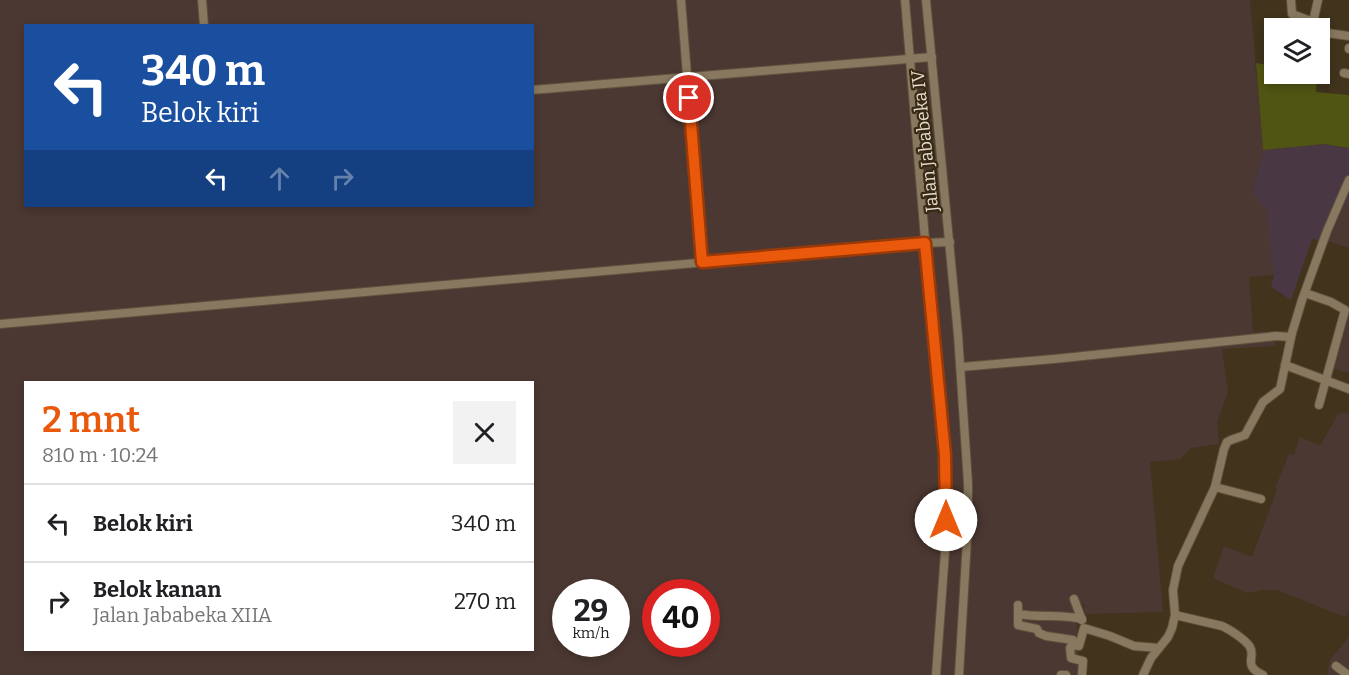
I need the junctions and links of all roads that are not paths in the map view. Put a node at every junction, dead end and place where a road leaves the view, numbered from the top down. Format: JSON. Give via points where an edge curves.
{"nodes":[{"id":1,"x":202,"y":0,"type":"edge"},
{"id":2,"x":681,"y":0,"type":"edge"},
{"id":3,"x":905,"y":0,"type":"edge"},
{"id":4,"x":926,"y":0,"type":"edge"},
{"id":5,"x":1292,"y":0,"type":"edge"},
{"id":6,"x":1318,"y":0,"type":"edge"},
{"id":7,"x":1300,"y":18,"type":"edge"},
{"id":8,"x":1315,"y":18,"type":"edge"},
{"id":9,"x":204,"y":24,"type":"edge"},
{"id":10,"x":1330,"y":33,"type":"edge"},
{"id":11,"x":1349,"y":36,"type":"edge"},
{"id":12,"x":932,"y":57,"type":"junction"},
{"id":13,"x":910,"y":59,"type":"junction"},
{"id":14,"x":687,"y":76,"type":"junction"},
{"id":15,"x":534,"y":90,"type":"edge"},
{"id":16,"x":1349,"y":180,"type":"edge"},
{"id":17,"x":950,"y":242,"type":"junction"},
{"id":18,"x":925,"y":243,"type":"junction"},
{"id":19,"x":702,"y":262,"type":"junction"},
{"id":20,"x":1305,"y":293,"type":"junction"},
{"id":21,"x":0,"y":324,"type":"edge"},
{"id":22,"x":1292,"y":337,"type":"junction"},
{"id":23,"x":1286,"y":365,"type":"junction"},
{"id":24,"x":961,"y":367,"type":"junction"},
{"id":25,"x":1326,"y":380,"type":"junction"},
{"id":26,"x":1349,"y":388,"type":"edge"},
{"id":27,"x":1319,"y":405,"type":"dead end"},
{"id":28,"x":1215,"y":487,"type":"junction"},
{"id":29,"x":1261,"y":499,"type":"dead end"},
{"id":30,"x":1074,"y":599,"type":"dead end"},
{"id":31,"x":1175,"y":615,"type":"junction"},
{"id":32,"x":1082,"y":619,"type":"junction"},
{"id":33,"x":1083,"y":629,"type":"junction"},
{"id":34,"x":1072,"y":645,"type":"junction"},
{"id":35,"x":1158,"y":648,"type":"junction"},
{"id":36,"x":1336,"y":666,"type":"dead end"},
{"id":37,"x":936,"y":675,"type":"edge"},
{"id":38,"x":959,"y":675,"type":"edge"},
{"id":39,"x":1060,"y":675,"type":"edge"},
{"id":40,"x":1066,"y":675,"type":"edge"},
{"id":41,"x":1082,"y":675,"type":"edge"},
{"id":42,"x":1143,"y":675,"type":"edge"},
{"id":43,"x":1263,"y":675,"type":"edge"},
{"id":44,"x":1348,"y":675,"type":"edge"}],
"edges":[{"from":1,"to":9,"type":"street"},
{"from":2,"to":14,"type":"street"},
{"from":3,"to":13,"type":"street"},
{"from":4,"to":12,"type":"street","name":"Jalan Jababeka IV"},
{"from":5,"to":7,"type":"street","via":[[1292,14]]},
{"from":6,"to":8,"type":"street"},
{"from":10,"to":11,"type":"street"},
{"from":12,"to":13,"type":"street"},
{"from":12,"to":17,"type":"street","name":"Jalan Jababeka IV"},
{"from":13,"to":14,"type":"street"},
{"from":13,"to":18,"type":"street"},
{"from":14,"to":15,"type":"street"},
{"from":14,"to":19,"type":"street"},
{"from":16,"to":20,"type":"street"},
{"from":17,"to":18,"type":"street"},
{"from":17,"to":24,"type":"street","name":"Jalan Jababeka IV"},
{"from":18,"to":19,"type":"street"},
{"from":18,"to":37,"type":"street","via":[[946,485]]},
{"from":19,"to":21,"type":"street"},
{"from":20,"to":22,"type":"street"},
{"from":20,"to":25,"type":"street","via":[[1345,310]]},
{"from":22,"to":23,"type":"street"},
{"from":22,"to":24,"type":"street"},
{"from":23,"to":25,"type":"street"},
{"from":23,"to":28,"type":"street","via":[[1277,393],[1262,404],[1245,435],[1226,444]]},
{"from":24,"to":38,"type":"street","name":"Jalan Jababeka IV","via":[[969,505]]},
{"from":25,"to":26,"type":"street"},
{"from":25,"to":27,"type":"street"},
{"from":28,"to":29,"type":"street"},
{"from":28,"to":31,"type":"street","via":[[1178,566],[1173,594]]},
{"from":30,"to":32,"type":"street"},
{"from":31,"to":35,"type":"street","via":[[1171,632]]},
{"from":31,"to":43,"type":"street","via":[[1228,629],[1249,645],[1251,664]]},
{"from":32,"to":33,"type":"street"},
{"from":32,"to":34,"type":"street","via":[[1018,610],[1019,625],[1037,629],[1046,636],[1073,640]]},
{"from":33,"to":34,"type":"street","via":[[1079,646]]},
{"from":33,"to":35,"type":"street","via":[[1134,646]]},
{"from":34,"to":41,"type":"street","via":[[1070,657],[1083,661]]},
{"from":35,"to":42,"type":"street"},
{"from":36,"to":44,"type":"street"},
{"from":39,"to":40,"type":"street"}]}
